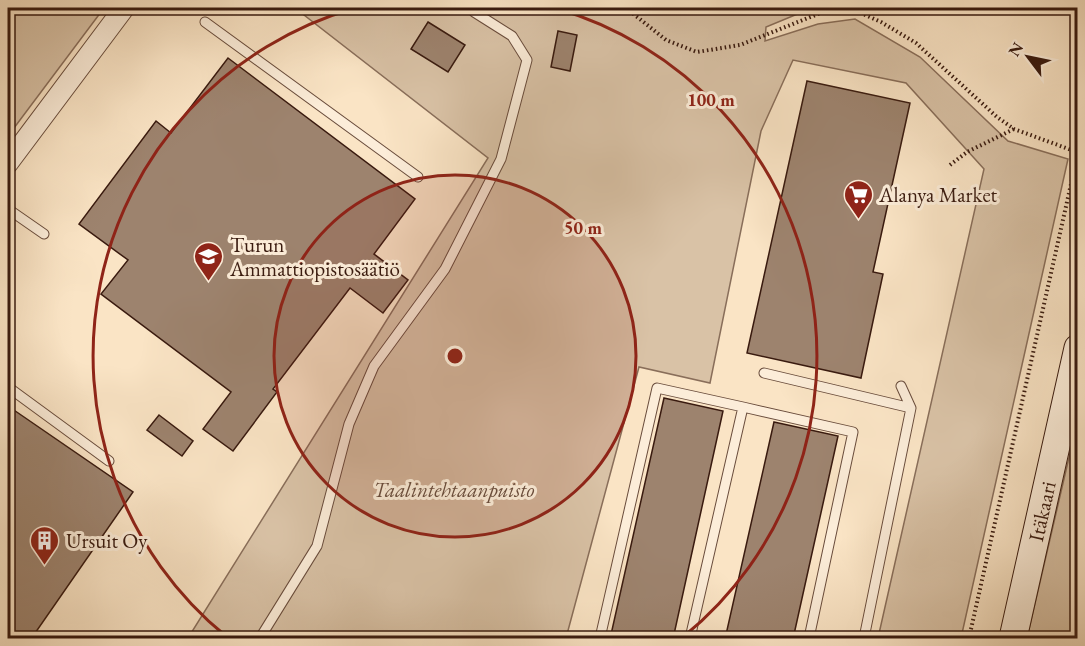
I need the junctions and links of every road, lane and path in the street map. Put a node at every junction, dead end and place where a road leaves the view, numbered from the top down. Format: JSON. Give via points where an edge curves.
{"nodes":[{"id":1,"x":124,"y":8,"type":"edge"},
{"id":2,"x":626,"y":8,"type":"edge"},
{"id":3,"x":853,"y":8,"type":"edge"},
{"id":4,"x":474,"y":12,"type":"dead end"},
{"id":5,"x":205,"y":22,"type":"dead end"},
{"id":6,"x":1014,"y":129,"type":"junction"},
{"id":7,"x":1077,"y":152,"type":"edge"},
{"id":8,"x":8,"y":163,"type":"edge"},
{"id":9,"x":950,"y":165,"type":"dead end"},
{"id":10,"x":418,"y":177,"type":"dead end"},
{"id":11,"x":8,"y":209,"type":"edge"},
{"id":12,"x":44,"y":234,"type":"dead end"},
{"id":13,"x":1077,"y":348,"type":"edge"},
{"id":14,"x":765,"y":374,"type":"dead end"},
{"id":15,"x":902,"y":386,"type":"dead end"},
{"id":16,"x":8,"y":387,"type":"edge"},
{"id":17,"x":743,"y":407,"type":"junction"},
{"id":18,"x":911,"y":408,"type":"junction"},
{"id":19,"x":109,"y":461,"type":"dead end"},
{"id":20,"x":260,"y":639,"type":"edge"},
{"id":21,"x":600,"y":639,"type":"edge"},
{"id":22,"x":690,"y":639,"type":"edge"},
{"id":23,"x":809,"y":639,"type":"edge"},
{"id":24,"x":864,"y":639,"type":"edge"},
{"id":25,"x":969,"y":639,"type":"edge"},
{"id":26,"x":1013,"y":639,"type":"edge"}],
"edges":[{"from":1,"to":8,"type":"street"},
{"from":2,"to":3,"type":"path","via":[[666,40],[697,52],[740,45],[823,12]]},
{"from":3,"to":6,"type":"path","via":[[916,43]]},
{"from":4,"to":20,"type":"lane","via":[[512,36],[527,60],[501,159],[445,269],[374,366],[350,424],[317,546]]},
{"from":5,"to":10,"type":"lane"},
{"from":6,"to":7,"type":"path"},
{"from":6,"to":9,"type":"path"},
{"from":7,"to":25,"type":"path"},
{"from":11,"to":12,"type":"lane"},
{"from":13,"to":26,"type":"street","name":"Itäkaari"},
{"from":14,"to":18,"type":"lane"},
{"from":15,"to":18,"type":"lane"},
{"from":16,"to":19,"type":"lane"},
{"from":17,"to":21,"type":"lane","via":[[657,388]]},
{"from":17,"to":22,"type":"lane"},
{"from":17,"to":23,"type":"lane","via":[[853,432]]},
{"from":18,"to":24,"type":"lane"}]}
